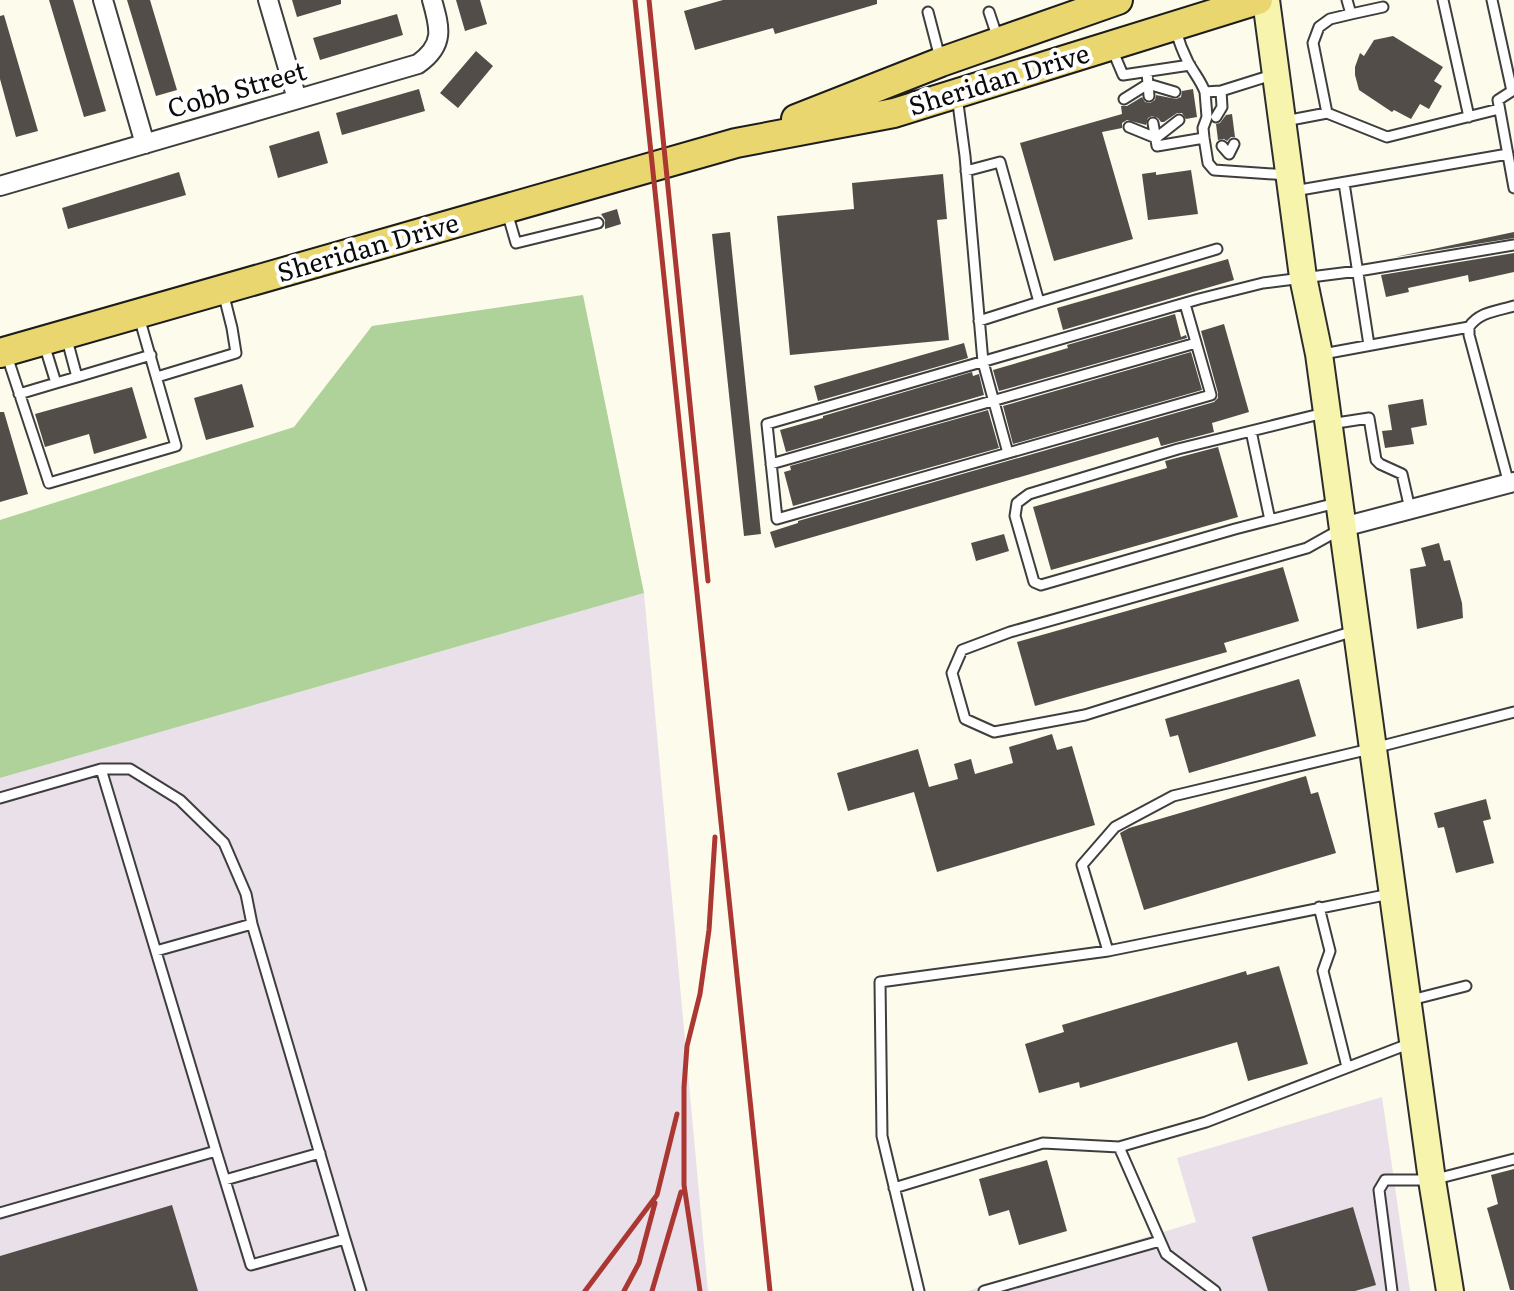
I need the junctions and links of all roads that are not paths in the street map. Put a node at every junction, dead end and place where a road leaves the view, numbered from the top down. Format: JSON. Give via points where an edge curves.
{"nodes":[{"id":1,"x":103,"y":0,"type":"edge"},
{"id":2,"x":268,"y":0,"type":"edge"},
{"id":3,"x":432,"y":0,"type":"edge"},
{"id":4,"x":1258,"y":0,"type":"edge"},
{"id":5,"x":1266,"y":0,"type":"edge"},
{"id":6,"x":1347,"y":0,"type":"edge"},
{"id":7,"x":1443,"y":0,"type":"edge"},
{"id":8,"x":1492,"y":0,"type":"edge"},
{"id":9,"x":1111,"y":1,"type":"edge"},
{"id":10,"x":1383,"y":7,"type":"dead end"},
{"id":11,"x":1071,"y":8,"type":"edge"},
{"id":12,"x":928,"y":12,"type":"dead end"},
{"id":13,"x":989,"y":12,"type":"dead end"},
{"id":14,"x":1351,"y":14,"type":"junction"},
{"id":15,"x":1174,"y":27,"type":"junction"},
{"id":16,"x":998,"y":41,"type":"junction"},
{"id":17,"x":1111,"y":45,"type":"junction"},
{"id":18,"x":941,"y":62,"type":"junction"},
{"id":19,"x":1190,"y":65,"type":"junction"},
{"id":20,"x":1147,"y":73,"type":"junction"},
{"id":21,"x":1275,"y":74,"type":"junction"},
{"id":22,"x":1148,"y":84,"type":"junction"},
{"id":23,"x":1221,"y":91,"type":"junction"},
{"id":24,"x":1175,"y":92,"type":"dead end"},
{"id":25,"x":1205,"y":92,"type":"junction"},
{"id":26,"x":956,"y":93,"type":"junction"},
{"id":27,"x":1149,"y":96,"type":"dead end"},
{"id":28,"x":297,"y":99,"type":"junction"},
{"id":29,"x":1124,"y":99,"type":"dead end"},
{"id":30,"x":1499,"y":109,"type":"junction"},
{"id":31,"x":1327,"y":113,"type":"junction"},
{"id":32,"x":1216,"y":117,"type":"dead end"},
{"id":33,"x":1469,"y":117,"type":"junction"},
{"id":34,"x":1179,"y":120,"type":"dead end"},
{"id":35,"x":1282,"y":122,"type":"junction"},
{"id":36,"x":1153,"y":123,"type":"dead end"},
{"id":37,"x":1129,"y":127,"type":"dead end"},
{"id":38,"x":1156,"y":138,"type":"junction"},
{"id":39,"x":1204,"y":138,"type":"junction"},
{"id":40,"x":736,"y":143,"type":"junction"},
{"id":41,"x":145,"y":144,"type":"junction"},
{"id":42,"x":1228,"y":148,"type":"dead end"},
{"id":43,"x":1508,"y":154,"type":"junction"},
{"id":44,"x":966,"y":171,"type":"junction"},
{"id":45,"x":1233,"y":172,"type":"junction"},
{"id":46,"x":1344,"y":183,"type":"junction"},
{"id":47,"x":1290,"y":184,"type":"junction"},
{"id":48,"x":0,"y":186,"type":"edge"},
{"id":49,"x":1514,"y":188,"type":"edge"},
{"id":50,"x":506,"y":209,"type":"junction"},
{"id":51,"x":598,"y":223,"type":"dead end"},
{"id":52,"x":1514,"y":245,"type":"edge"},
{"id":53,"x":1217,"y":249,"type":"dead end"},
{"id":54,"x":1358,"y":271,"type":"junction"},
{"id":55,"x":1303,"y":277,"type":"junction"},
{"id":56,"x":222,"y":290,"type":"junction"},
{"id":57,"x":1039,"y":302,"type":"junction"},
{"id":58,"x":1185,"y":304,"type":"junction"},
{"id":59,"x":1514,"y":306,"type":"edge"},
{"id":60,"x":138,"y":314,"type":"junction"},
{"id":61,"x":979,"y":321,"type":"junction"},
{"id":62,"x":1469,"y":327,"type":"junction"},
{"id":63,"x":54,"y":338,"type":"junction"},
{"id":64,"x":1196,"y":343,"type":"junction"},
{"id":65,"x":1369,"y":345,"type":"junction"},
{"id":66,"x":3,"y":352,"type":"edge"},
{"id":67,"x":1319,"y":354,"type":"junction"},
{"id":68,"x":151,"y":355,"type":"junction"},
{"id":69,"x":983,"y":362,"type":"junction"},
{"id":70,"x":77,"y":377,"type":"junction"},
{"id":71,"x":157,"y":377,"type":"junction"},
{"id":72,"x":56,"y":383,"type":"junction"},
{"id":73,"x":19,"y":394,"type":"junction"},
{"id":74,"x":994,"y":401,"type":"junction"},
{"id":75,"x":1328,"y":418,"type":"junction"},
{"id":76,"x":1251,"y":431,"type":"junction"},
{"id":77,"x":1008,"y":453,"type":"junction"},
{"id":78,"x":771,"y":464,"type":"junction"},
{"id":79,"x":1511,"y":483,"type":"edge"},
{"id":80,"x":1410,"y":509,"type":"junction"},
{"id":81,"x":1342,"y":515,"type":"junction"},
{"id":82,"x":1270,"y":520,"type":"junction"},
{"id":83,"x":1358,"y":630,"type":"junction"},
{"id":84,"x":1514,"y":712,"type":"edge"},
{"id":85,"x":1374,"y":748,"type":"junction"},
{"id":86,"x":101,"y":769,"type":"junction"},
{"id":87,"x":0,"y":798,"type":"edge"},
{"id":88,"x":1394,"y":893,"type":"junction"},
{"id":89,"x":1319,"y":907,"type":"junction"},
{"id":90,"x":252,"y":924,"type":"junction"},
{"id":91,"x":156,"y":951,"type":"junction"},
{"id":92,"x":1108,"y":951,"type":"junction"},
{"id":93,"x":1466,"y":986,"type":"dead end"},
{"id":94,"x":1408,"y":1001,"type":"junction"},
{"id":95,"x":1413,"y":1042,"type":"junction"},
{"id":96,"x":1347,"y":1067,"type":"junction"},
{"id":97,"x":1119,"y":1147,"type":"junction"},
{"id":98,"x":216,"y":1151,"type":"junction"},
{"id":99,"x":320,"y":1153,"type":"junction"},
{"id":100,"x":1514,"y":1159,"type":"edge"},
{"id":101,"x":225,"y":1180,"type":"junction"},
{"id":102,"x":1432,"y":1180,"type":"junction"},
{"id":103,"x":894,"y":1188,"type":"junction"},
{"id":104,"x":0,"y":1213,"type":"edge"},
{"id":105,"x":345,"y":1239,"type":"junction"},
{"id":106,"x":1160,"y":1241,"type":"junction"},
{"id":107,"x":361,"y":1291,"type":"edge"},
{"id":108,"x":919,"y":1291,"type":"edge"},
{"id":109,"x":984,"y":1291,"type":"edge"},
{"id":110,"x":1215,"y":1291,"type":"edge"},
{"id":111,"x":1392,"y":1291,"type":"edge"},
{"id":112,"x":1450,"y":1291,"type":"edge"}],
"edges":[{"from":1,"to":41,"type":"street"},
{"from":2,"to":28,"type":"street"},
{"from":3,"to":28,"type":"street","name":"Cobb Street","via":[[439,36],[429,57]]},
{"from":4,"to":15,"type":"main road","name":"Sheridan Drive"},
{"from":5,"to":21,"type":"main road"},
{"from":6,"to":14,"type":"lane"},
{"from":7,"to":33,"type":"lane"},
{"from":8,"to":30,"type":"lane","via":[[1512,91],[1498,100]]},
{"from":9,"to":11,"type":"main road","name":"Sheridan Drive"},
{"from":10,"to":14,"type":"lane"},
{"from":11,"to":16,"type":"main road","name":"Sheridan Drive"},
{"from":12,"to":18,"type":"lane"},
{"from":13,"to":16,"type":"lane"},
{"from":14,"to":31,"type":"lane","via":[[1319,27],[1313,43]]},
{"from":15,"to":17,"type":"main road","name":"Sheridan Drive"},
{"from":15,"to":19,"type":"lane"},
{"from":16,"to":18,"type":"main road","name":"Sheridan Drive"},
{"from":17,"to":20,"type":"lane","via":[[1123,75]]},
{"from":17,"to":26,"type":"main road","name":"Sheridan Drive"},
{"from":18,"to":40,"type":"main road","name":"Sheridan Drive"},
{"from":19,"to":20,"type":"lane"},
{"from":19,"to":25,"type":"lane"},
{"from":20,"to":22,"type":"lane"},
{"from":21,"to":23,"type":"lane"},
{"from":21,"to":35,"type":"main road"},
{"from":22,"to":24,"type":"lane"},
{"from":22,"to":27,"type":"lane"},
{"from":22,"to":29,"type":"lane"},
{"from":23,"to":25,"type":"lane"},
{"from":23,"to":32,"type":"lane","via":[[1226,111]]},
{"from":25,"to":39,"type":"lane"},
{"from":26,"to":40,"type":"main road","name":"Sheridan Drive","via":[[894,113]]},
{"from":26,"to":44,"type":"lane"},
{"from":28,"to":41,"type":"street","name":"Cobb Street"},
{"from":30,"to":33,"type":"lane"},
{"from":30,"to":43,"type":"lane"},
{"from":31,"to":33,"type":"lane","via":[[1387,137]]},
{"from":31,"to":35,"type":"lane"},
{"from":34,"to":38,"type":"lane"},
{"from":35,"to":47,"type":"main road"},
{"from":36,"to":38,"type":"lane"},
{"from":37,"to":38,"type":"lane"},
{"from":38,"to":39,"type":"lane","via":[[1157,146]]},
{"from":39,"to":45,"type":"lane","via":[[1208,163],[1214,170]]},
{"from":40,"to":50,"type":"main road","name":"Sheridan Drive"},
{"from":41,"to":48,"type":"street","name":"Cobb Street"},
{"from":42,"to":45,"type":"lane"},
{"from":43,"to":46,"type":"lane"},
{"from":43,"to":49,"type":"lane"},
{"from":44,"to":57,"type":"lane","via":[[1000,162]]},
{"from":44,"to":61,"type":"lane"},
{"from":45,"to":47,"type":"lane"},
{"from":46,"to":47,"type":"lane"},
{"from":46,"to":54,"type":"lane"},
{"from":47,"to":55,"type":"main road"},
{"from":50,"to":51,"type":"lane","via":[[516,243]]},
{"from":50,"to":56,"type":"main road","name":"Sheridan Drive"},
{"from":52,"to":54,"type":"lane"},
{"from":53,"to":57,"type":"lane"},
{"from":54,"to":55,"type":"lane"},
{"from":54,"to":65,"type":"lane"},
{"from":55,"to":58,"type":"lane"},
{"from":55,"to":67,"type":"main road"},
{"from":56,"to":60,"type":"main road","name":"Sheridan Drive"},
{"from":56,"to":71,"type":"lane","via":[[236,353]]},
{"from":57,"to":61,"type":"lane"},
{"from":58,"to":64,"type":"lane"},
{"from":58,"to":69,"type":"lane"},
{"from":59,"to":62,"type":"lane","via":[[1481,315]]},
{"from":60,"to":63,"type":"main road","name":"Sheridan Drive"},
{"from":60,"to":68,"type":"lane"},
{"from":61,"to":69,"type":"lane"},
{"from":62,"to":65,"type":"lane"},
{"from":62,"to":79,"type":"lane"},
{"from":63,"to":66,"type":"main road","name":"Sheridan Drive"},
{"from":63,"to":70,"type":"lane"},
{"from":63,"to":72,"type":"lane"},
{"from":64,"to":74,"type":"lane"},
{"from":64,"to":77,"type":"lane","via":[[1211,395]]},
{"from":65,"to":67,"type":"lane"},
{"from":66,"to":73,"type":"lane"},
{"from":67,"to":75,"type":"main road"},
{"from":68,"to":70,"type":"lane"},
{"from":68,"to":71,"type":"lane"},
{"from":69,"to":74,"type":"lane"},
{"from":69,"to":78,"type":"lane","via":[[767,424]]},
{"from":70,"to":72,"type":"lane"},
{"from":71,"to":73,"type":"lane","via":[[176,446],[49,483]]},
{"from":72,"to":73,"type":"lane"},
{"from":74,"to":77,"type":"lane"},
{"from":74,"to":78,"type":"lane"},
{"from":75,"to":76,"type":"lane"},
{"from":75,"to":80,"type":"lane","via":[[1369,418],[1376,460],[1402,474]]},
{"from":75,"to":81,"type":"main road"},
{"from":76,"to":82,"type":"lane"},
{"from":76,"to":82,"type":"lane","via":[[1029,494],[1017,503],[1015,516],[1034,582],[1041,585]]},
{"from":77,"to":78,"type":"lane","via":[[777,519]]},
{"from":79,"to":80,"type":"street"},
{"from":80,"to":81,"type":"street"},
{"from":81,"to":82,"type":"lane"},
{"from":81,"to":83,"type":"main road"},
{"from":81,"to":83,"type":"lane","via":[[1307,548],[962,650],[952,673],[965,719],[994,732],[1085,715]]},
{"from":83,"to":85,"type":"main road"},
{"from":84,"to":85,"type":"lane"},
{"from":85,"to":88,"type":"main road"},
{"from":85,"to":92,"type":"lane","via":[[1173,796],[1115,827],[1082,865]]},
{"from":86,"to":87,"type":"lane"},
{"from":86,"to":90,"type":"lane","via":[[130,769],[180,800],[224,843],[246,894]]},
{"from":86,"to":91,"type":"lane"},
{"from":88,"to":89,"type":"lane"},
{"from":88,"to":94,"type":"main road"},
{"from":89,"to":92,"type":"lane"},
{"from":89,"to":96,"type":"lane","via":[[1330,951],[1323,971]]},
{"from":90,"to":91,"type":"lane"},
{"from":90,"to":99,"type":"lane"},
{"from":91,"to":98,"type":"lane"},
{"from":92,"to":103,"type":"lane","via":[[880,982],[882,1136]]},
{"from":93,"to":94,"type":"lane"},
{"from":94,"to":95,"type":"main road"},
{"from":95,"to":96,"type":"lane"},
{"from":95,"to":102,"type":"main road"},
{"from":96,"to":97,"type":"lane","via":[[1206,1122]]},
{"from":97,"to":103,"type":"lane","via":[[1043,1143]]},
{"from":97,"to":106,"type":"lane"},
{"from":98,"to":101,"type":"lane"},
{"from":98,"to":104,"type":"lane"},
{"from":99,"to":101,"type":"lane"},
{"from":99,"to":105,"type":"lane"},
{"from":100,"to":102,"type":"lane"},
{"from":101,"to":105,"type":"lane","via":[[251,1265]]},
{"from":102,"to":111,"type":"lane","via":[[1385,1180],[1379,1190]]},
{"from":102,"to":112,"type":"main road"},
{"from":103,"to":108,"type":"lane"},
{"from":105,"to":107,"type":"lane"},
{"from":106,"to":109,"type":"lane"},
{"from":106,"to":110,"type":"lane","via":[[1166,1254]]}]}
